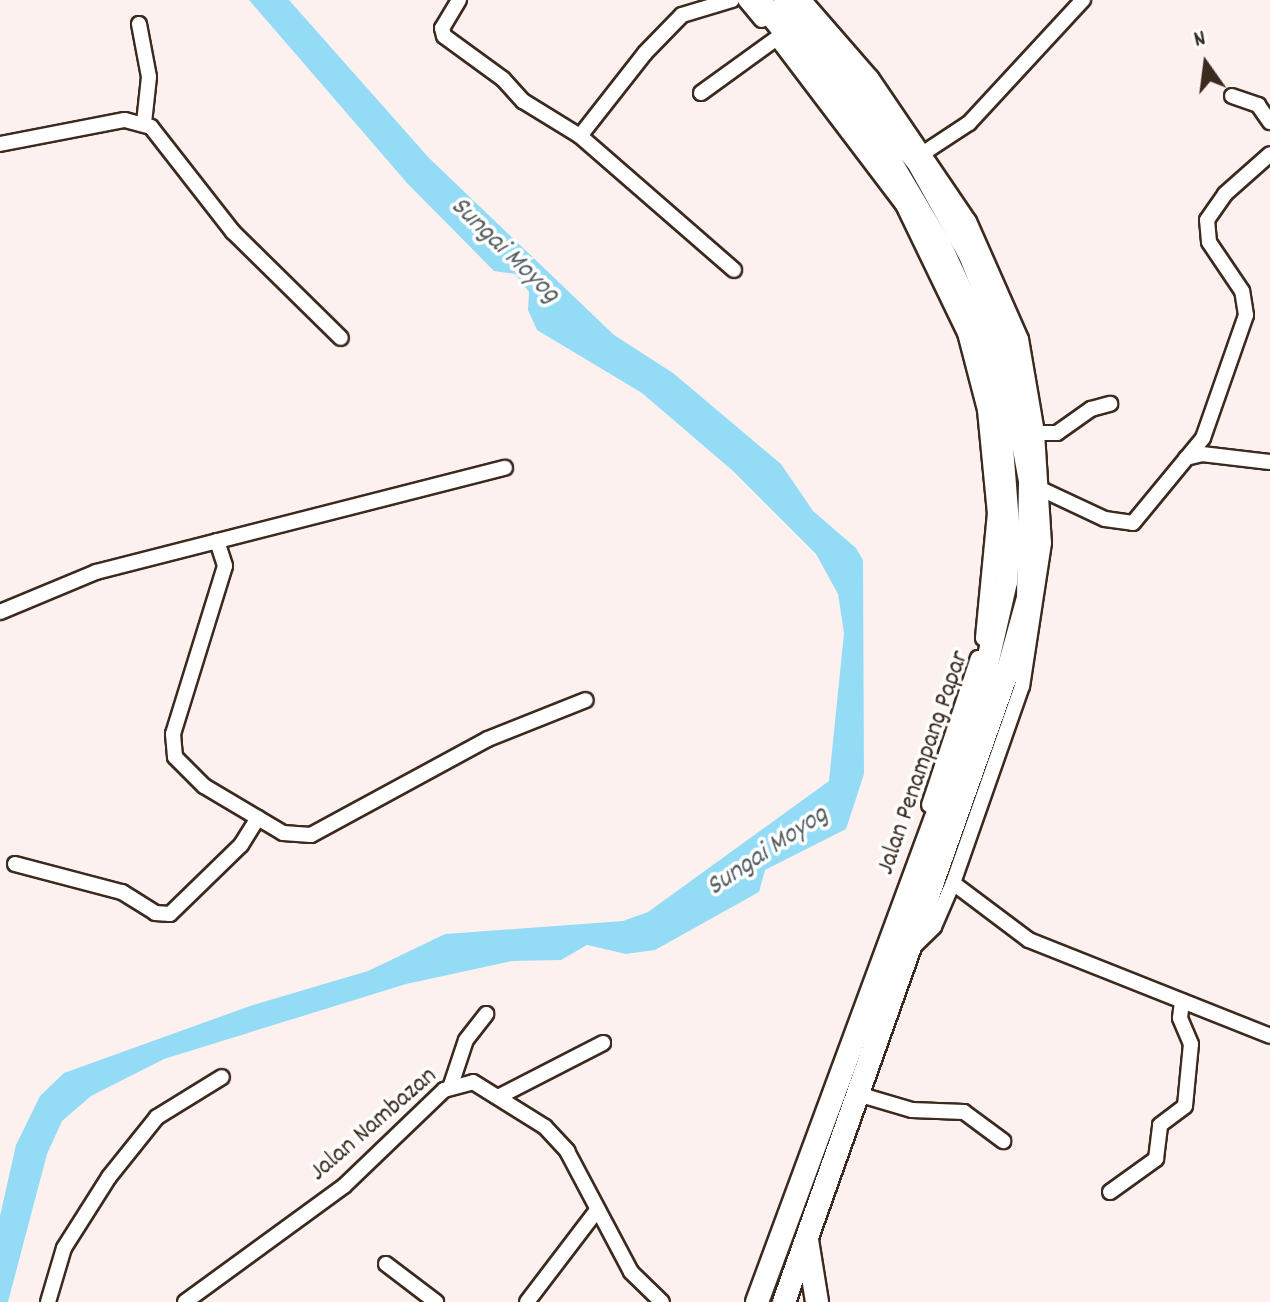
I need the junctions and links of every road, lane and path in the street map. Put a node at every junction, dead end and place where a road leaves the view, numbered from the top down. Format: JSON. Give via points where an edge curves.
{"nodes":[{"id":1,"x":459,"y":0,"type":"edge"},
{"id":2,"x":732,"y":0,"type":"edge"},
{"id":3,"x":745,"y":0,"type":"edge"},
{"id":4,"x":759,"y":0,"type":"edge"},
{"id":5,"x":785,"y":0,"type":"edge"},
{"id":6,"x":804,"y":0,"type":"edge"},
{"id":7,"x":1083,"y":0,"type":"edge"},
{"id":8,"x":139,"y":24,"type":"dead end"},
{"id":9,"x":777,"y":38,"type":"junction"},
{"id":10,"x":701,"y":93,"type":"dead end"},
{"id":11,"x":1232,"y":96,"type":"dead end"},
{"id":12,"x":1270,"y":122,"type":"edge"},
{"id":13,"x":144,"y":123,"type":"junction"},
{"id":14,"x":580,"y":136,"type":"junction"},
{"id":15,"x":0,"y":144,"type":"edge"},
{"id":16,"x":925,"y":152,"type":"junction"},
{"id":17,"x":1270,"y":154,"type":"edge"},
{"id":18,"x":734,"y":270,"type":"dead end"},
{"id":19,"x":341,"y":338,"type":"dead end"},
{"id":20,"x":1110,"y":404,"type":"dead end"},
{"id":21,"x":1037,"y":433,"type":"junction"},
{"id":22,"x":1186,"y":458,"type":"junction"},
{"id":23,"x":1270,"y":462,"type":"edge"},
{"id":24,"x":505,"y":468,"type":"dead end"},
{"id":25,"x":1043,"y":490,"type":"junction"},
{"id":26,"x":217,"y":541,"type":"junction"},
{"id":27,"x":0,"y":612,"type":"edge"},
{"id":28,"x":586,"y":700,"type":"dead end"},
{"id":29,"x":258,"y":818,"type":"junction"},
{"id":30,"x":15,"y":864,"type":"dead end"},
{"id":31,"x":953,"y":883,"type":"junction"},
{"id":32,"x":911,"y":949,"type":"junction"},
{"id":33,"x":1182,"y":1001,"type":"junction"},
{"id":34,"x":486,"y":1014,"type":"dead end"},
{"id":35,"x":1270,"y":1036,"type":"edge"},
{"id":36,"x":603,"y":1043,"type":"dead end"},
{"id":37,"x":222,"y":1077,"type":"dead end"},
{"id":38,"x":451,"y":1085,"type":"junction"},
{"id":39,"x":861,"y":1095,"type":"junction"},
{"id":40,"x":500,"y":1096,"type":"junction"},
{"id":41,"x":823,"y":1122,"type":"junction"},
{"id":42,"x":1003,"y":1141,"type":"dead end"},
{"id":43,"x":1110,"y":1192,"type":"dead end"},
{"id":44,"x":597,"y":1210,"type":"junction"},
{"id":45,"x":807,"y":1238,"type":"junction"},
{"id":46,"x":386,"y":1264,"type":"dead end"},
{"id":47,"x":793,"y":1276,"type":"junction"},
{"id":48,"x":48,"y":1302,"type":"edge"},
{"id":49,"x":185,"y":1302,"type":"edge"},
{"id":50,"x":436,"y":1302,"type":"edge"},
{"id":51,"x":527,"y":1302,"type":"edge"},
{"id":52,"x":662,"y":1302,"type":"edge"},
{"id":53,"x":757,"y":1302,"type":"edge"},
{"id":54,"x":765,"y":1302,"type":"edge"},
{"id":55,"x":784,"y":1302,"type":"edge"},
{"id":56,"x":817,"y":1302,"type":"edge"}],
"edges":[{"from":1,"to":14,"type":"street","via":[[442,28],[444,36],[503,79],[523,101]]},
{"from":2,"to":14,"type":"street","via":[[682,15]]},
{"from":3,"to":9,"type":"street"},
{"from":4,"to":41,"type":"main road","name":"Jalan Penampang Papar","via":[[889,159],[940,245],[978,327],[999,408],[1005,459],[1006,582],[981,690]]},
{"from":5,"to":32,"type":"main road","name":"Jalan Penampang Papar","via":[[918,162],[970,255],[1003,337],[1026,441],[1028,598],[989,729]]},
{"from":6,"to":16,"type":"street","via":[[871,77]]},
{"from":7,"to":16,"type":"street","via":[[969,123]]},
{"from":8,"to":13,"type":"street","via":[[149,77]]},
{"from":9,"to":10,"type":"street"},
{"from":9,"to":41,"type":"street","via":[[903,205],[935,264],[965,333],[985,410],[995,513],[992,573],[976,666],[821,1100]]},
{"from":11,"to":12,"type":"street","via":[[1258,105]]},
{"from":13,"to":15,"type":"street","via":[[125,120]]},
{"from":13,"to":19,"type":"street","via":[[233,232]]},
{"from":14,"to":18,"type":"street"},
{"from":16,"to":21,"type":"street","via":[[969,221],[1021,339]]},
{"from":17,"to":22,"type":"street","via":[[1225,194],[1207,220],[1209,242],[1242,291],[1246,315],[1216,414]]},
{"from":20,"to":21,"type":"street","via":[[1091,409],[1057,433]]},
{"from":21,"to":25,"type":"street"},
{"from":22,"to":23,"type":"street","via":[[1202,454]]},
{"from":22,"to":25,"type":"street","via":[[1133,523],[1105,519]]},
{"from":24,"to":26,"type":"street"},
{"from":25,"to":31,"type":"street","via":[[1044,543],[1030,653]]},
{"from":26,"to":27,"type":"street","via":[[96,572]]},
{"from":26,"to":29,"type":"street","via":[[225,566],[173,746],[184,771]]},
{"from":28,"to":29,"type":"street","via":[[488,739],[311,835],[295,836]]},
{"from":29,"to":30,"type":"street","via":[[241,845],[170,914],[155,913],[122,892]]},
{"from":31,"to":32,"type":"street","via":[[934,927]]},
{"from":31,"to":33,"type":"street","via":[[1029,940]]},
{"from":32,"to":39,"type":"main road","name":"Jalan Penampang Papar"},
{"from":33,"to":35,"type":"street"},
{"from":33,"to":43,"type":"street","via":[[1180,1018],[1191,1044],[1185,1106],[1160,1125],[1156,1159]]},
{"from":34,"to":38,"type":"street","via":[[466,1040]]},
{"from":36,"to":40,"type":"street"},
{"from":37,"to":48,"type":"street","via":[[157,1117],[109,1177],[64,1248]]},
{"from":38,"to":40,"type":"street","name":"Jalan Nambazan","via":[[473,1082]]},
{"from":38,"to":49,"type":"street","name":"Jalan Nambazan","via":[[344,1186]]},
{"from":39,"to":42,"type":"street","via":[[912,1110],[964,1112]]},
{"from":39,"to":45,"type":"main road","name":"Jalan Penampang Papar"},
{"from":40,"to":44,"type":"street","name":"Jalan Nambazan","via":[[545,1127],[567,1151]]},
{"from":41,"to":53,"type":"main road","name":"Jalan Penampang Papar"},
{"from":44,"to":51,"type":"street"},
{"from":44,"to":52,"type":"street","name":"Jalan Nambazan","via":[[631,1272]]},
{"from":45,"to":47,"type":"main road","name":"Jalan Penampang Papar"},
{"from":45,"to":56,"type":"main road"},
{"from":46,"to":50,"type":"street"},
{"from":47,"to":54,"type":"main road","via":[[777,1281]]},
{"from":47,"to":55,"type":"main road","name":"Jalan Penampang Papar"}]}
